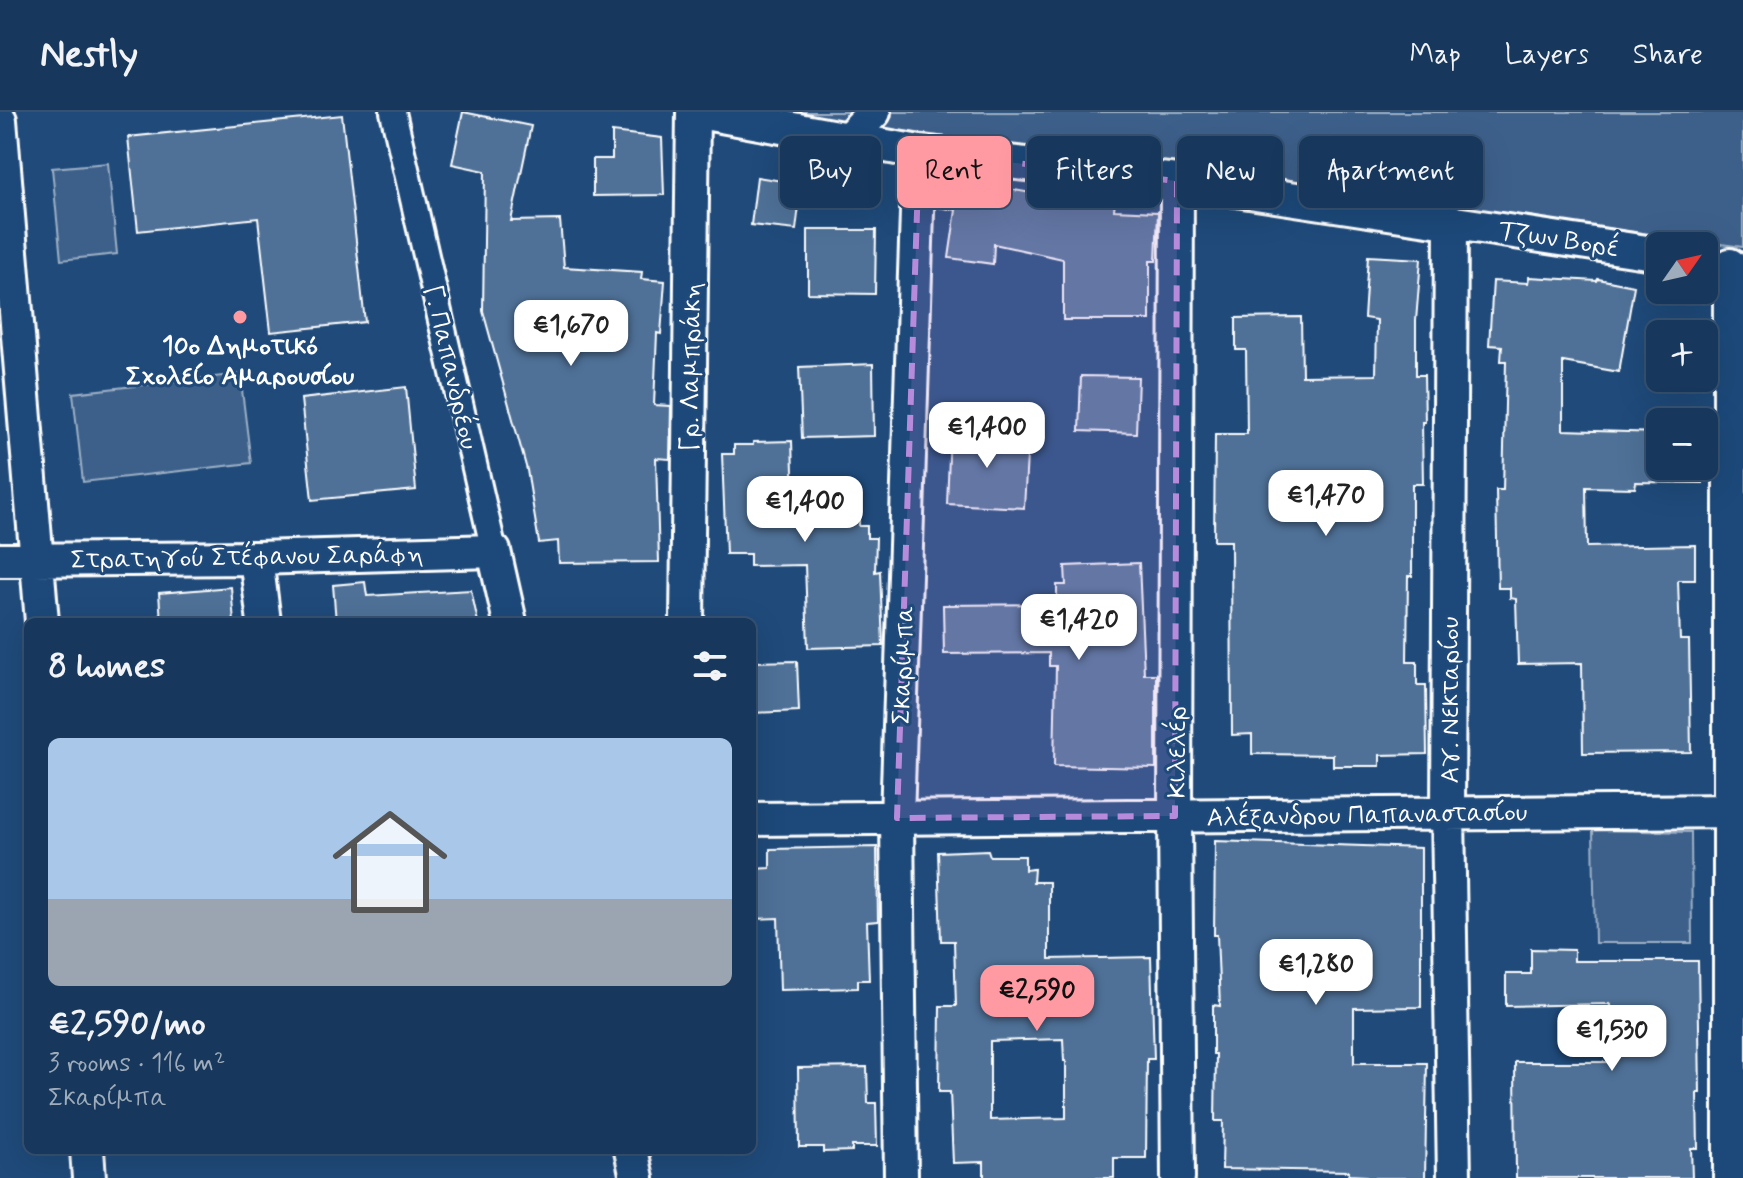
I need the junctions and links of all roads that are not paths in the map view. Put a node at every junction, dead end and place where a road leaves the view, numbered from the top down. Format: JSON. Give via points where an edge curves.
{"nodes":[{"id":1,"x":393,"y":112,"type":"edge"},
{"id":2,"x":696,"y":112,"type":"edge"},
{"id":3,"x":874,"y":112,"type":"edge"},
{"id":4,"x":0,"y":120,"type":"edge"},
{"id":5,"x":837,"y":136,"type":"edge"},
{"id":6,"x":851,"y":136,"type":"edge"},
{"id":7,"x":1011,"y":162,"type":"edge"},
{"id":8,"x":1177,"y":181,"type":"joint"},
{"id":9,"x":1283,"y":196,"type":"edge"},
{"id":10,"x":917,"y":208,"type":"edge"},
{"id":11,"x":1451,"y":221,"type":"junction"},
{"id":12,"x":1646,"y":252,"type":"edge"},
{"id":13,"x":1726,"y":264,"type":"edge"},
{"id":14,"x":494,"y":551,"type":"junction"},
{"id":15,"x":256,"y":558,"type":"junction"},
{"id":16,"x":37,"y":559,"type":"junction"},
{"id":17,"x":0,"y":560,"type":"edge"},
{"id":18,"x":42,"y":618,"type":"edge"},
{"id":19,"x":264,"y":618,"type":"edge"},
{"id":20,"x":509,"y":618,"type":"edge"},
{"id":21,"x":687,"y":618,"type":"edge"},
{"id":22,"x":1736,"y":811,"type":"edge"},
{"id":23,"x":1448,"y":813,"type":"junction"},
{"id":24,"x":1175,"y":816,"type":"junction"},
{"id":25,"x":897,"y":818,"type":"junction"},
{"id":26,"x":756,"y":819,"type":"edge"},
{"id":27,"x":87,"y":1154,"type":"edge"},
{"id":28,"x":632,"y":1154,"type":"edge"},
{"id":29,"x":89,"y":1178,"type":"edge"},
{"id":30,"x":637,"y":1178,"type":"edge"},
{"id":31,"x":901,"y":1178,"type":"edge"},
{"id":32,"x":1178,"y":1178,"type":"edge"},
{"id":33,"x":1454,"y":1178,"type":"edge"},
{"id":34,"x":1730,"y":1178,"type":"edge"}],
"edges":[{"from":1,"to":14,"type":"street","name":"Γ. Παπανδρέου"},
{"from":2,"to":5,"type":"street","name":"Τζων Βορέ"},
{"from":2,"to":21,"type":"street","name":"Γρ. Λαμπράκη"},
{"from":3,"to":6,"type":"street"},
{"from":4,"to":16,"type":"street"},
{"from":7,"to":8,"type":"street","name":"Τζων Βορέ"},
{"from":8,"to":24,"type":"street","name":"Κιλελέρ"},
{"from":9,"to":11,"type":"street","name":"Τζων Βορέ"},
{"from":10,"to":25,"type":"street","name":"Σκαρίμπα"},
{"from":11,"to":12,"type":"street","name":"Τζων Βορέ"},
{"from":11,"to":23,"type":"street","name":"Αγ. Νεκταρίου"},
{"from":13,"to":22,"type":"street"},
{"from":14,"to":15,"type":"street","name":"Στρατηγού Στέφανου Σαράφη"},
{"from":14,"to":20,"type":"street","name":"Γ. Παπανδρέου"},
{"from":15,"to":16,"type":"street","name":"Στρατηγού Στέφανου Σαράφη"},
{"from":15,"to":19,"type":"street"},
{"from":16,"to":17,"type":"street","name":"Στρατηγού Στέφανου Σαράφη"},
{"from":16,"to":18,"type":"street"},
{"from":22,"to":23,"type":"street","name":"Αλέξανδρου Παπαναστασίου"},
{"from":22,"to":34,"type":"street"},
{"from":23,"to":24,"type":"street","name":"Αλέξανδρου Παπαναστασίου"},
{"from":23,"to":33,"type":"street","name":"Αγ. Νεκταρίου"},
{"from":24,"to":25,"type":"street","name":"Αλέξανδρου Παπαναστασίου"},
{"from":24,"to":32,"type":"street","name":"Κιλελέρ"},
{"from":25,"to":26,"type":"street","name":"Αλέξανδρου Παπαναστασίου"},
{"from":25,"to":31,"type":"street","name":"Σκαρίμπα"},
{"from":27,"to":29,"type":"street"},
{"from":28,"to":30,"type":"street"}]}
